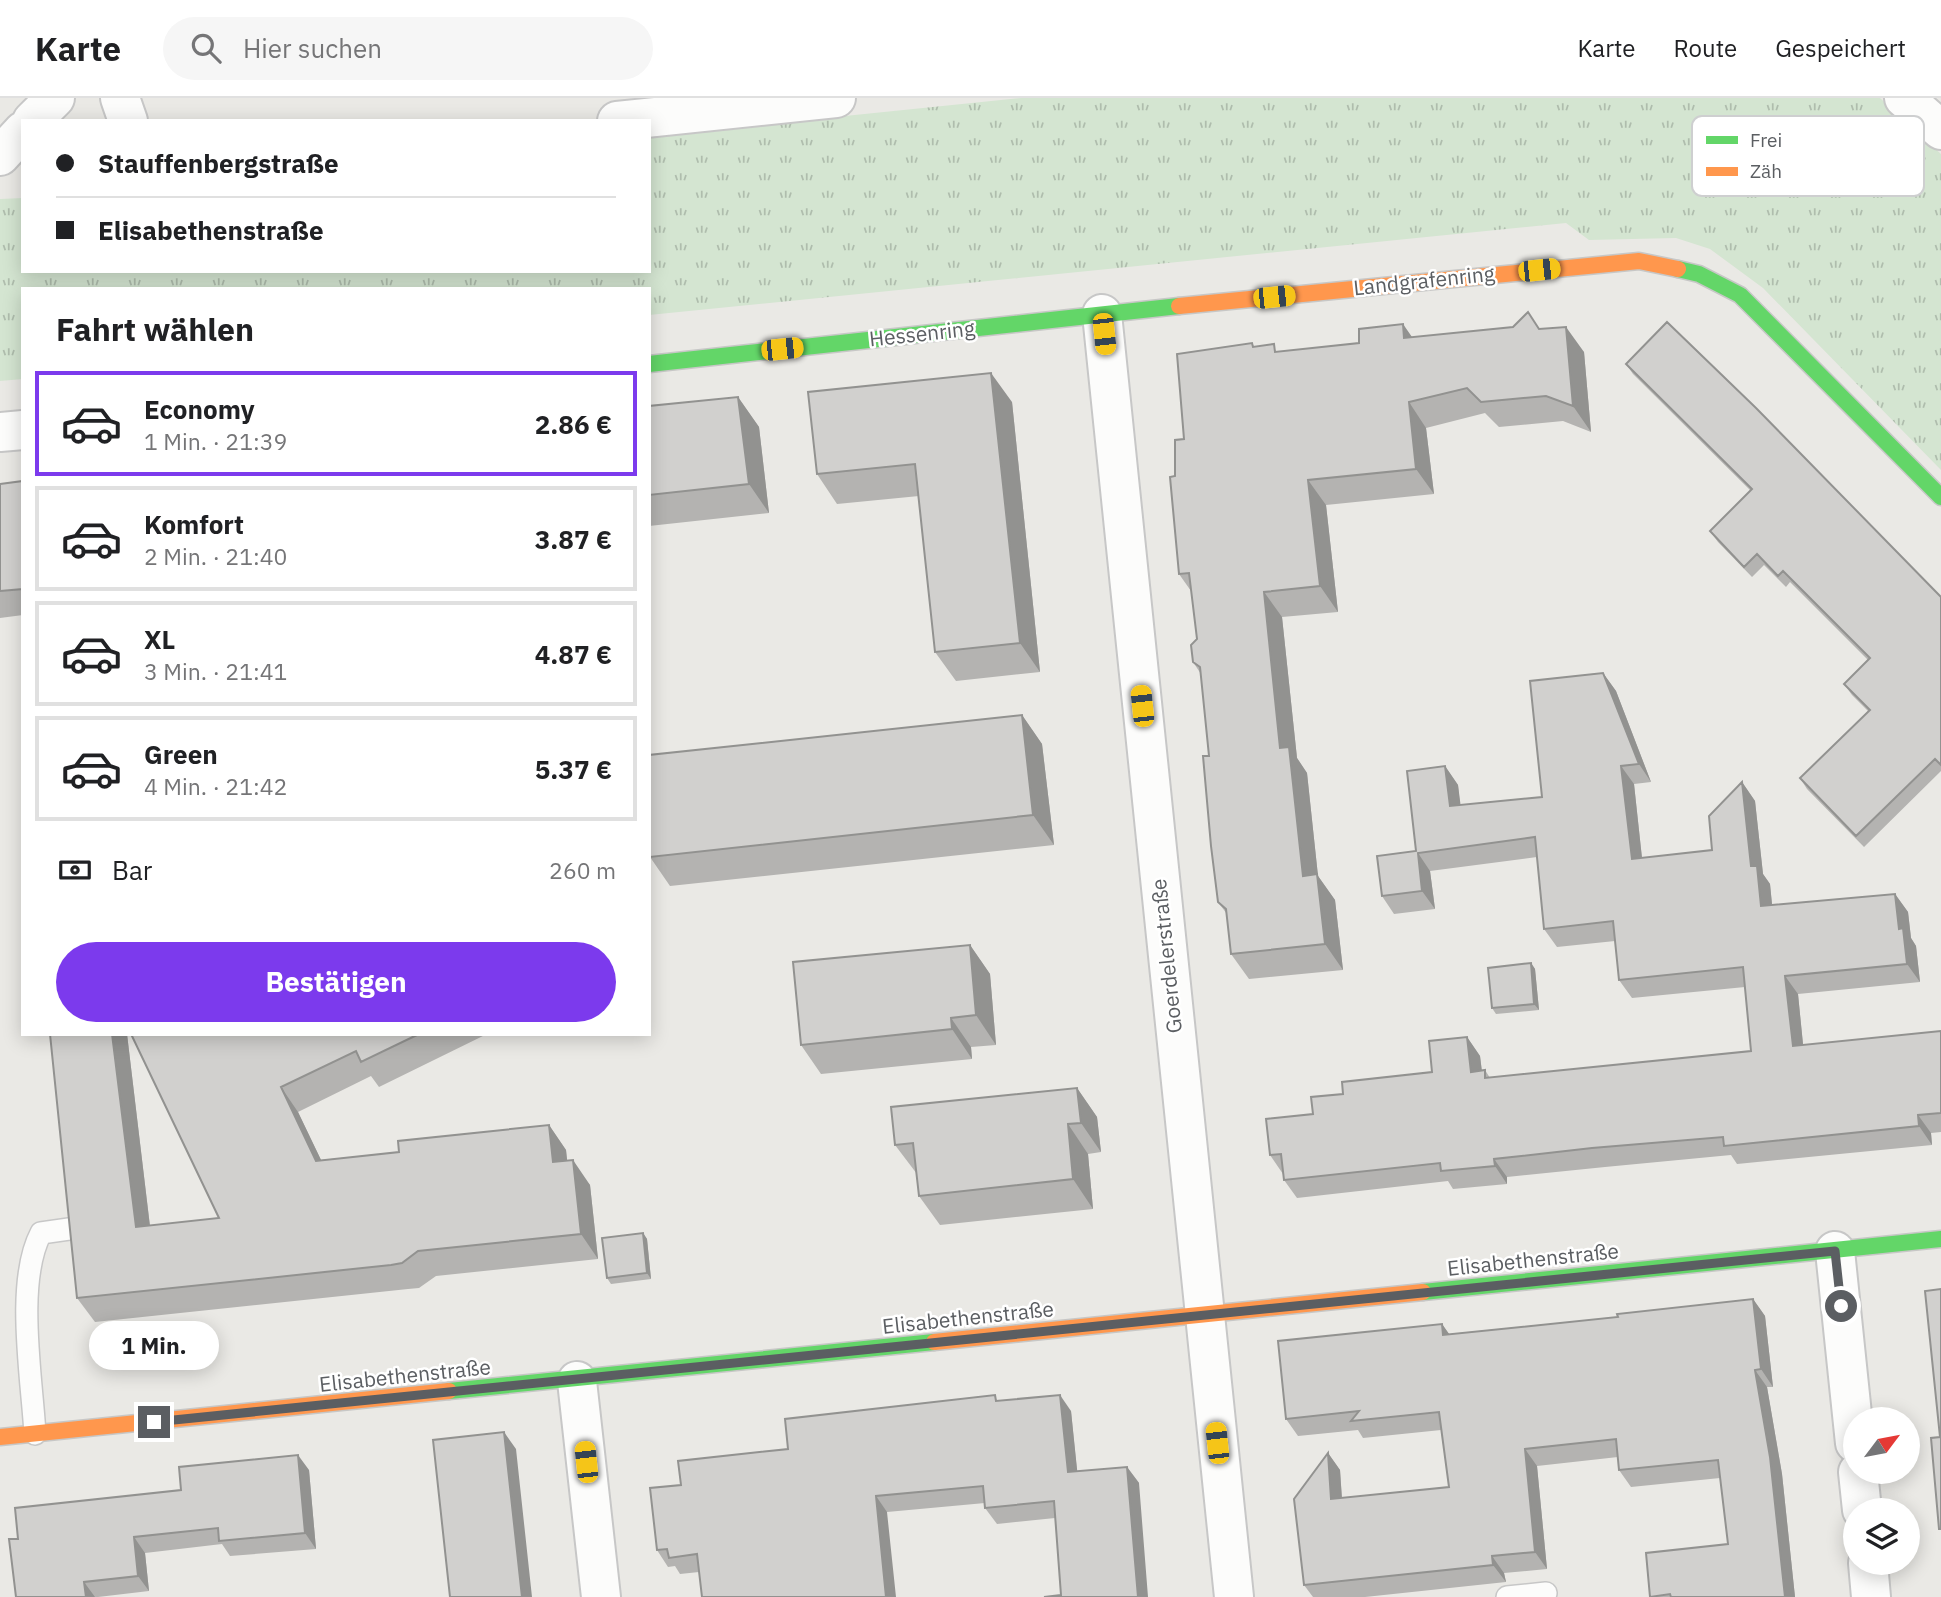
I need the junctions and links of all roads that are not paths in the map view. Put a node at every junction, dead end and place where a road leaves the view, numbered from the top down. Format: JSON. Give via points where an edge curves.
{"nodes":[{"id":1,"x":55,"y":98,"type":"edge"},
{"id":2,"x":120,"y":98,"type":"edge"},
{"id":3,"x":836,"y":98,"type":"edge"},
{"id":4,"x":1904,"y":98,"type":"edge"},
{"id":5,"x":1913,"y":98,"type":"edge"},
{"id":6,"x":35,"y":119,"type":"edge"},
{"id":7,"x":127,"y":119,"type":"edge"},
{"id":8,"x":636,"y":119,"type":"edge"},
{"id":9,"x":1941,"y":129,"type":"edge"},
{"id":10,"x":21,"y":133,"type":"edge"},
{"id":11,"x":0,"y":156,"type":"edge"},
{"id":12,"x":0,"y":176,"type":"edge"},
{"id":13,"x":21,"y":177,"type":"edge"},
{"id":14,"x":1195,"y":305,"type":"joint"},
{"id":15,"x":1102,"y":314,"type":"junction"},
{"id":16,"x":651,"y":364,"type":"edge"},
{"id":17,"x":21,"y":430,"type":"edge"},
{"id":18,"x":0,"y":432,"type":"edge"},
{"id":19,"x":1941,"y":497,"type":"edge"},
{"id":20,"x":69,"y":1229,"type":"edge"},
{"id":21,"x":1941,"y":1239,"type":"edge"},
{"id":22,"x":1835,"y":1251,"type":"junction"},
{"id":23,"x":1203,"y":1314,"type":"junction"},
{"id":24,"x":577,"y":1381,"type":"junction"},
{"id":25,"x":1851,"y":1407,"type":"edge"},
{"id":26,"x":35,"y":1434,"type":"junction"},
{"id":27,"x":0,"y":1437,"type":"edge"},
{"id":28,"x":1869,"y":1575,"type":"edge"},
{"id":29,"x":1546,"y":1593,"type":"dead end"},
{"id":30,"x":601,"y":1597,"type":"edge"},
{"id":31,"x":1234,"y":1597,"type":"edge"},
{"id":32,"x":1507,"y":1597,"type":"edge"},
{"id":33,"x":1871,"y":1597,"type":"edge"}],
"edges":[{"from":1,"to":6,"type":"street"},
{"from":2,"to":7,"type":"street"},
{"from":3,"to":8,"type":"street"},
{"from":4,"to":9,"type":"street"},
{"from":5,"to":9,"type":"street"},
{"from":10,"to":11,"type":"street"},
{"from":12,"to":13,"type":"street"},
{"from":14,"to":15,"type":"street","name":"Hessenring"},
{"from":14,"to":19,"type":"street","name":"Landgrafenring","via":[[1614,262],[1639,261],[1689,271],[1720,283],[1756,309]]},
{"from":15,"to":16,"type":"street","name":"Hessenring"},
{"from":15,"to":23,"type":"street","name":"Goerdelerstraße"},
{"from":17,"to":18,"type":"street"},
{"from":20,"to":26,"type":"lane","via":[[41,1234],[33,1249],[26,1330]]},
{"from":21,"to":22,"type":"street","name":"Elisabethenstraße"},
{"from":22,"to":23,"type":"street","name":"Elisabethenstraße"},
{"from":22,"to":25,"type":"street"},
{"from":23,"to":24,"type":"street","name":"Elisabethenstraße"},
{"from":23,"to":31,"type":"street","name":"Goerdelerstraße"},
{"from":24,"to":26,"type":"street","name":"Elisabethenstraße"},
{"from":24,"to":30,"type":"street"},
{"from":26,"to":27,"type":"street","name":"Elisabethenstraße"},
{"from":28,"to":33,"type":"street"},
{"from":29,"to":32,"type":"lane"}]}
